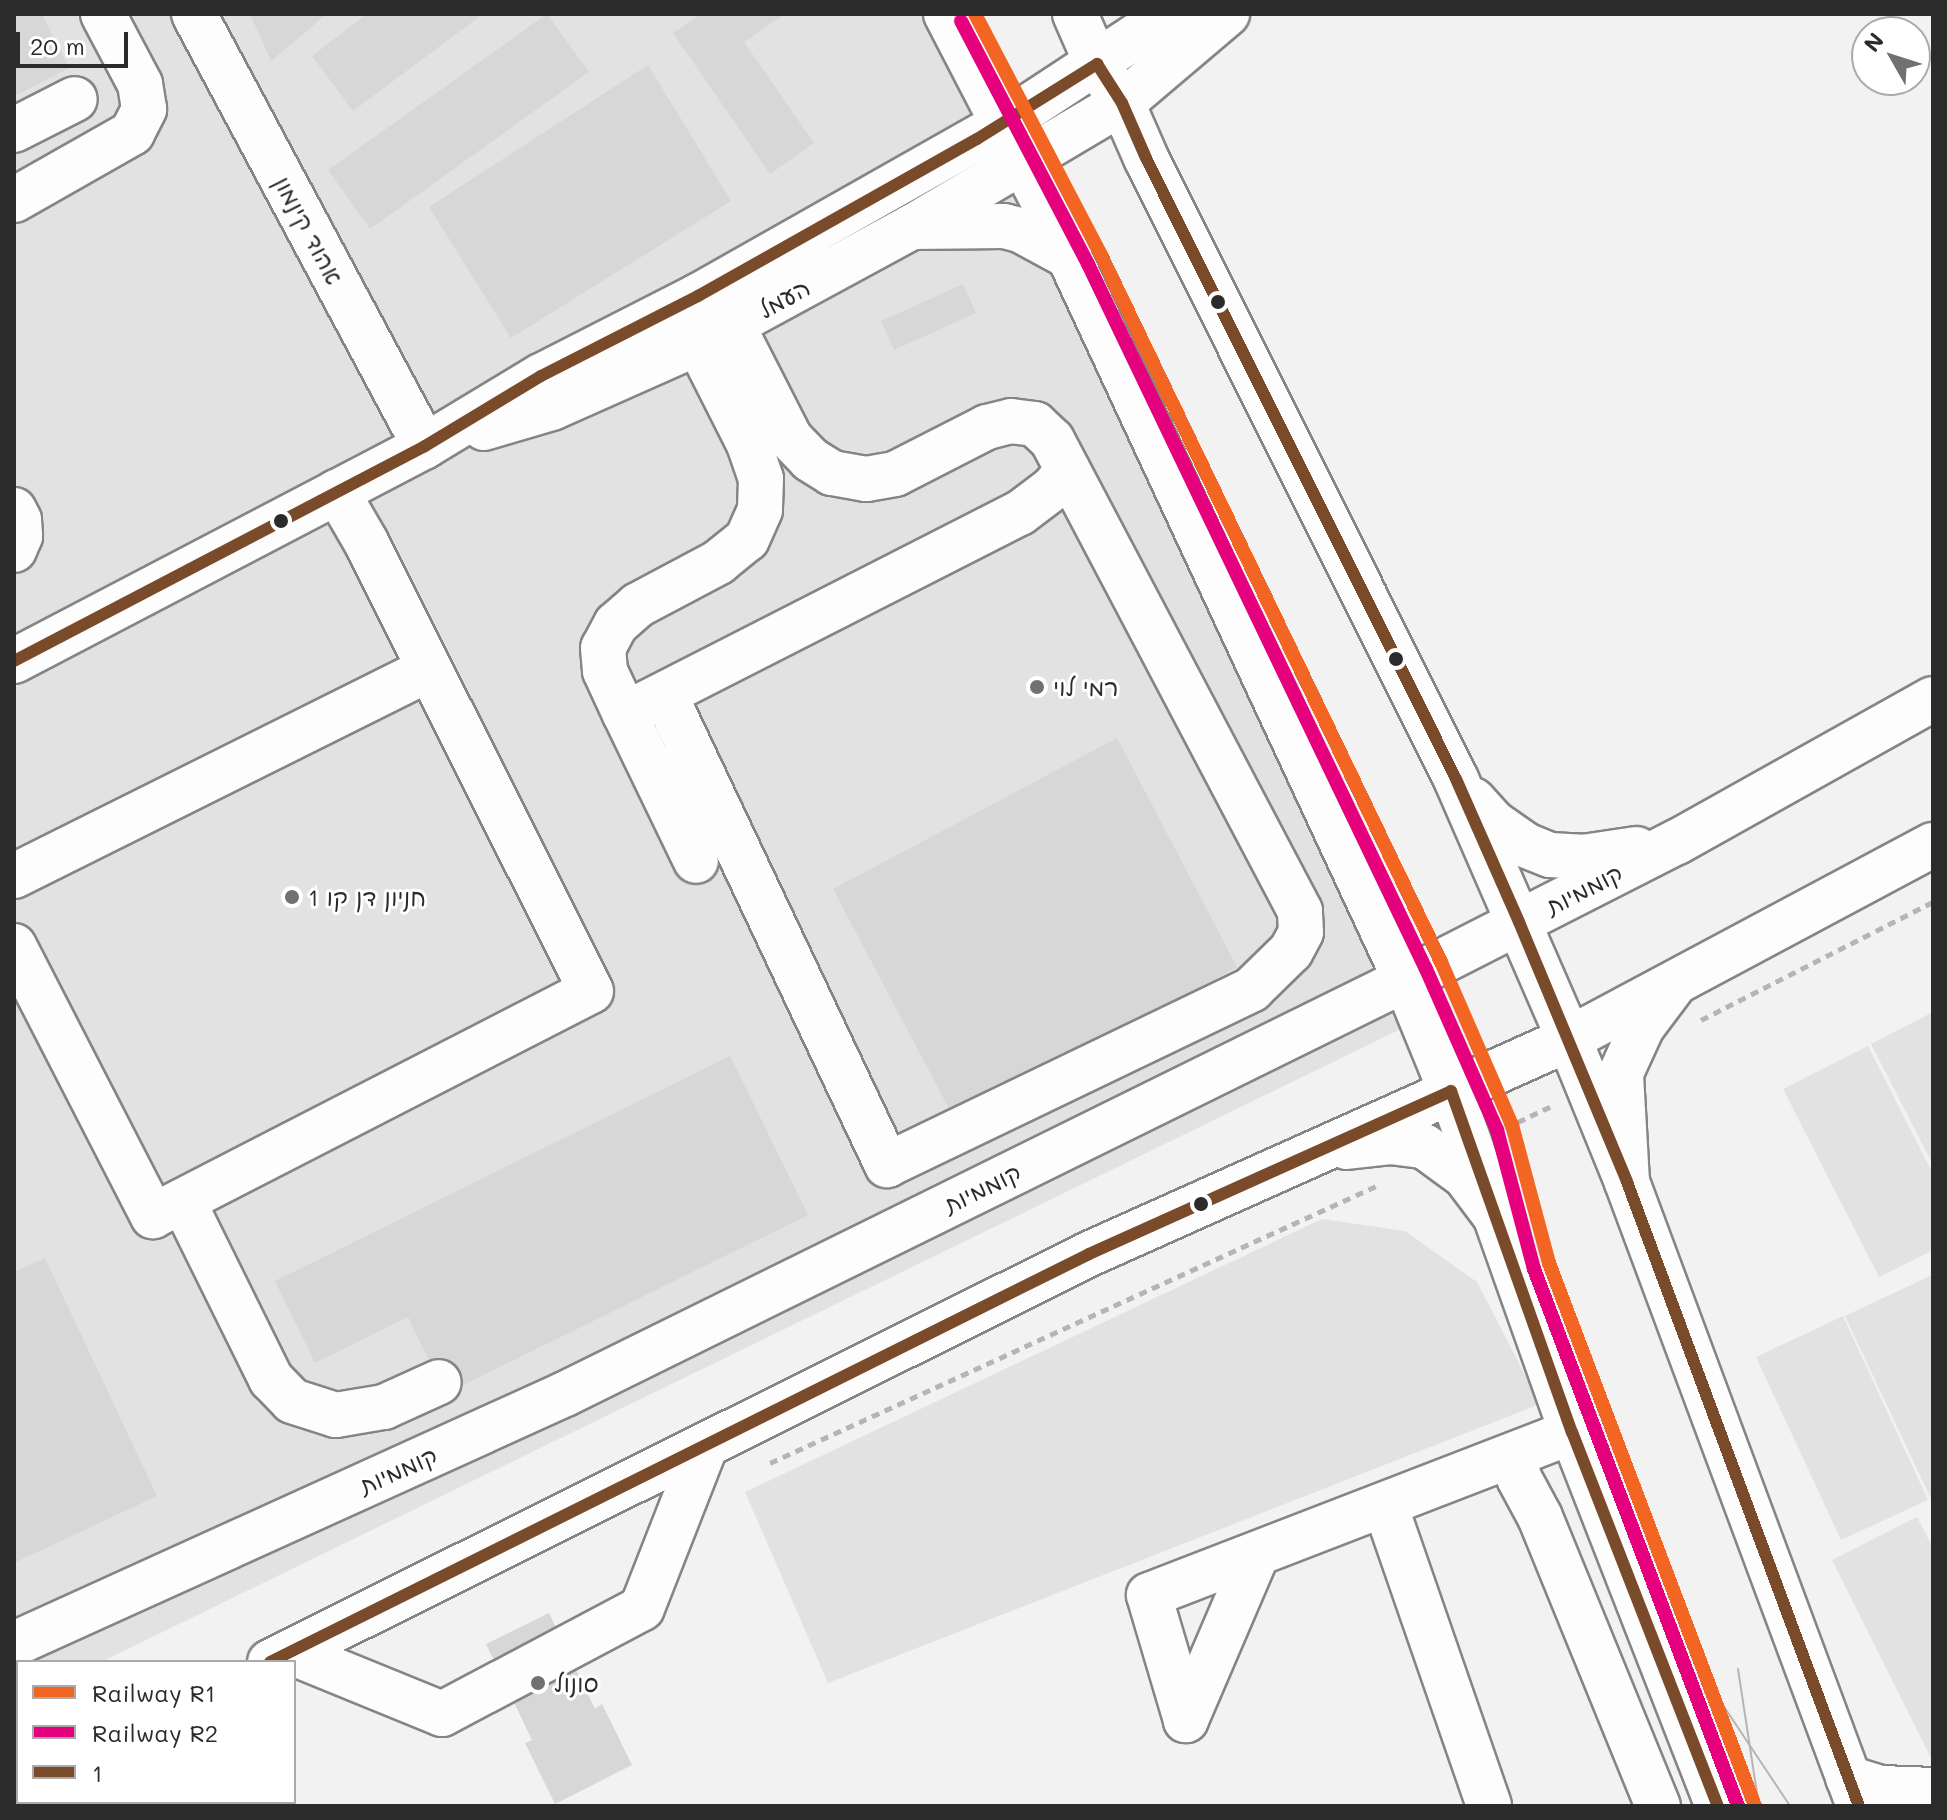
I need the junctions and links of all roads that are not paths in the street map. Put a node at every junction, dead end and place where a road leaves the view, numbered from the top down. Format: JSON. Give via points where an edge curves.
{"nodes":[{"id":1,"x":103,"y":14,"type":"edge"},
{"id":2,"x":194,"y":14,"type":"edge"},
{"id":3,"x":946,"y":14,"type":"edge"},
{"id":4,"x":1075,"y":14,"type":"edge"},
{"id":5,"x":1170,"y":14,"type":"edge"},
{"id":6,"x":1227,"y":14,"type":"edge"},
{"id":7,"x":1097,"y":64,"type":"junction"},
{"id":8,"x":75,"y":99,"type":"dead end"},
{"id":9,"x":1122,"y":103,"type":"junction"},
{"id":10,"x":1004,"y":123,"type":"junction"},
{"id":11,"x":14,"y":130,"type":"edge"},
{"id":12,"x":1024,"y":161,"type":"junction"},
{"id":13,"x":14,"y":200,"type":"edge"},
{"id":14,"x":912,"y":227,"type":"junction"},
{"id":15,"x":1068,"y":256,"type":"junction"},
{"id":16,"x":698,"y":296,"type":"junction"},
{"id":17,"x":715,"y":335,"type":"junction"},
{"id":18,"x":425,"y":446,"type":"junction"},
{"id":19,"x":1068,"y":470,"type":"junction"},
{"id":20,"x":337,"y":492,"type":"junction"},
{"id":21,"x":14,"y":510,"type":"edge"},
{"id":22,"x":14,"y":550,"type":"edge"},
{"id":23,"x":14,"y":661,"type":"edge"},
{"id":24,"x":429,"y":669,"type":"junction"},
{"id":25,"x":665,"y":695,"type":"junction"},
{"id":26,"x":1933,"y":699,"type":"edge"},
{"id":27,"x":625,"y":714,"type":"junction"},
{"id":28,"x":1456,"y":779,"type":"junction"},
{"id":29,"x":1677,"y":842,"type":"junction"},
{"id":30,"x":1933,"y":845,"type":"edge"},
{"id":31,"x":696,"y":861,"type":"dead end"},
{"id":32,"x":14,"y":876,"type":"edge"},
{"id":33,"x":1519,"y":922,"type":"junction"},
{"id":34,"x":14,"y":946,"type":"edge"},
{"id":35,"x":1683,"y":975,"type":"junction"},
{"id":36,"x":1405,"y":979,"type":"junction"},
{"id":37,"x":1569,"y":1039,"type":"junction"},
{"id":38,"x":1451,"y":1091,"type":"junction"},
{"id":39,"x":1313,"y":1152,"type":"junction"},
{"id":40,"x":1627,"y":1182,"type":"junction"},
{"id":41,"x":183,"y":1201,"type":"junction"},
{"id":42,"x":1499,"y":1221,"type":"junction"},
{"id":43,"x":439,"y":1382,"type":"dead end"},
{"id":44,"x":1572,"y":1432,"type":"junction"},
{"id":45,"x":706,"y":1445,"type":"junction"},
{"id":46,"x":1513,"y":1455,"type":"junction"},
{"id":47,"x":1385,"y":1505,"type":"junction"},
{"id":48,"x":1257,"y":1554,"type":"dead end"},
{"id":49,"x":14,"y":1644,"type":"edge"},
{"id":50,"x":280,"y":1657,"type":"edge"},
{"id":51,"x":296,"y":1663,"type":"edge"},
{"id":52,"x":1933,"y":1790,"type":"edge"},
{"id":53,"x":1854,"y":1792,"type":"edge"},
{"id":54,"x":1489,"y":1806,"type":"edge"},
{"id":55,"x":1658,"y":1806,"type":"edge"},
{"id":56,"x":1718,"y":1806,"type":"edge"}],
"edges":[{"from":1,"to":13,"type":"main road","via":[[140,84],[144,109],[132,133]]},
{"from":2,"to":18,"type":"main road","name":"אהוד קינמון"},
{"from":3,"to":10,"type":"main road"},
{"from":4,"to":7,"type":"main road"},
{"from":5,"to":7,"type":"main road","name":"העמל"},
{"from":6,"to":9,"type":"main road","name":"העמל"},
{"from":7,"to":9,"type":"main road"},
{"from":7,"to":10,"type":"main road","name":"העמל"},
{"from":8,"to":11,"type":"main road"},
{"from":9,"to":12,"type":"main road","name":"העמל"},
{"from":9,"to":28,"type":"main road"},
{"from":10,"to":12,"type":"main road"},
{"from":10,"to":16,"type":"main road","name":"העמל"},
{"from":12,"to":14,"type":"main road","name":"העמל"},
{"from":12,"to":15,"type":"main road"},
{"from":14,"to":15,"type":"main road","via":[[1004,226]]},
{"from":14,"to":17,"type":"main road","name":"העמל"},
{"from":15,"to":36,"type":"main road"},
{"from":16,"to":17,"type":"main road"},
{"from":16,"to":18,"type":"main road","name":"העמל","via":[[541,376]]},
{"from":17,"to":18,"type":"main road","name":"העמל","via":[[552,408]]},
{"from":17,"to":19,"type":"main road","via":[[790,438],[832,473],[866,479],[895,474],[987,427],[1011,421],[1035,424],[1052,440]]},
{"from":17,"to":27,"type":"main road","via":[[761,479],[760,510],[747,539],[616,624],[603,648],[605,671]]},
{"from":18,"to":20,"type":"main road","name":"העמל"},
{"from":19,"to":25,"type":"main road","via":[[1020,513]]},
{"from":19,"to":25,"type":"main road","via":[[1300,911],[1301,932],[1291,951],[1252,989],[887,1165]]},
{"from":20,"to":23,"type":"main road","name":"העמל"},
{"from":20,"to":24,"type":"main road"},
{"from":21,"to":22,"type":"main road","via":[[20,536]]},
{"from":24,"to":32,"type":"main road"},
{"from":24,"to":41,"type":"main road","via":[[591,991]]},
{"from":25,"to":27,"type":"main road"},
{"from":26,"to":29,"type":"main road","name":"קוממיות"},
{"from":27,"to":31,"type":"main road"},
{"from":28,"to":29,"type":"main road","via":[[1494,823],[1550,855],[1583,857]]},
{"from":28,"to":33,"type":"main road"},
{"from":29,"to":33,"type":"main road","name":"קוממיות"},
{"from":30,"to":35,"type":"main road"},
{"from":33,"to":36,"type":"main road","name":"קוממיות"},
{"from":33,"to":37,"type":"main road"},
{"from":34,"to":41,"type":"main road","via":[[153,1216]]},
{"from":35,"to":37,"type":"main road"},
{"from":35,"to":40,"type":"main road","via":[[1642,1027],[1621,1073]]},
{"from":36,"to":38,"type":"main road"},
{"from":36,"to":49,"type":"main road","name":"קוממיות","via":[[565,1394]]},
{"from":37,"to":38,"type":"main road"},
{"from":37,"to":40,"type":"main road"},
{"from":38,"to":39,"type":"main road"},
{"from":38,"to":42,"type":"main road"},
{"from":39,"to":42,"type":"main road","via":[[1390,1142],[1424,1146],[1465,1176]]},
{"from":39,"to":45,"type":"main road","via":[[1089,1254]]},
{"from":40,"to":53,"type":"main road"},
{"from":41,"to":43,"type":"main road","via":[[271,1379],[292,1401],[336,1415],[384,1407]]},
{"from":42,"to":44,"type":"main road"},
{"from":44,"to":46,"type":"main road"},
{"from":44,"to":56,"type":"main road"},
{"from":45,"to":50,"type":"main road"},
{"from":45,"to":51,"type":"main road","via":[[642,1608],[442,1714]]},
{"from":46,"to":47,"type":"main road"},
{"from":46,"to":55,"type":"main road"},
{"from":47,"to":48,"type":"main road"},
{"from":47,"to":54,"type":"main road"},
{"from":52,"to":53,"type":"main road"}]}
